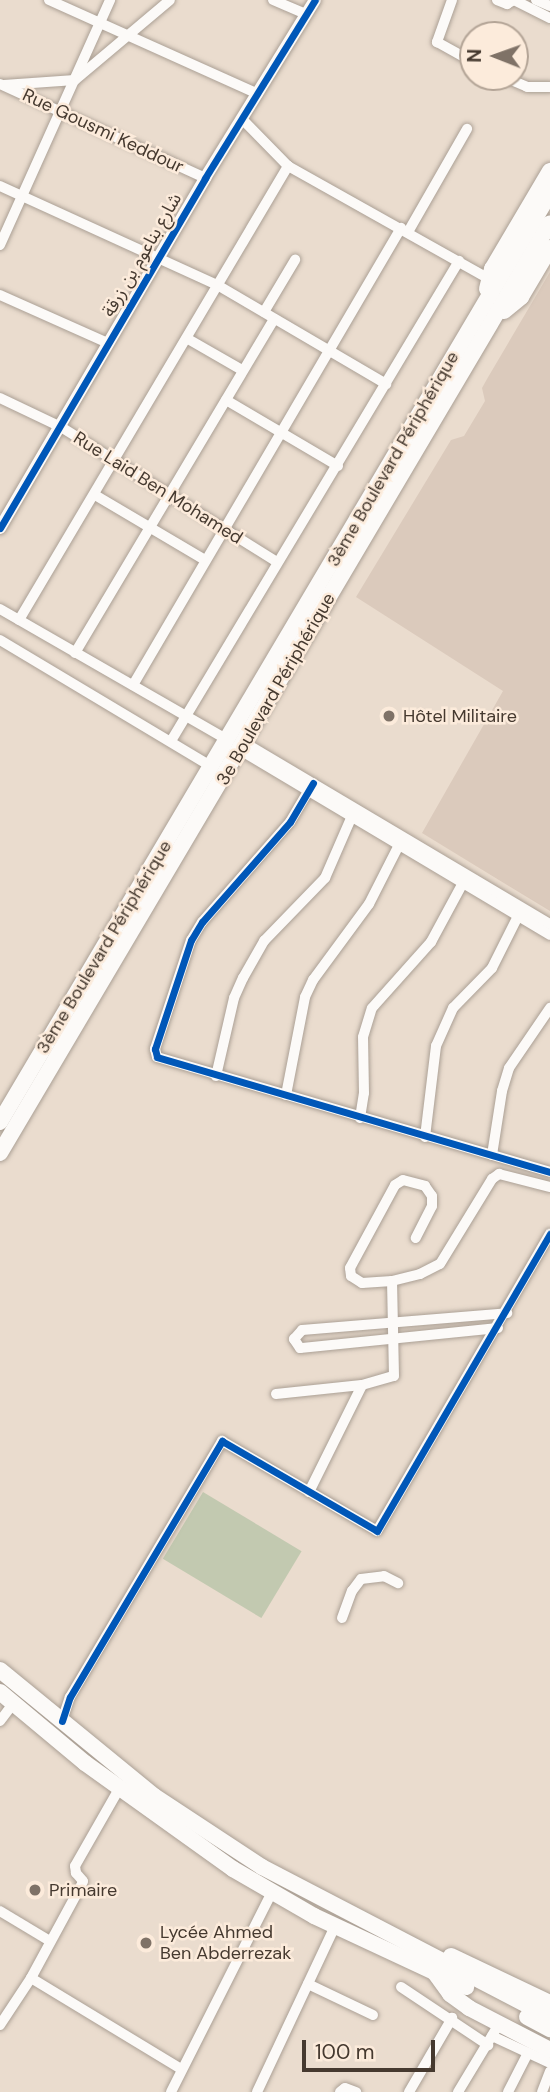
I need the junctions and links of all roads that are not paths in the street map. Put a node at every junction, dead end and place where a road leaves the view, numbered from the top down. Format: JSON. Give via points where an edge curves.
{"nodes":[{"id":1,"x":49,"y":0,"type":"edge"},
{"id":2,"x":110,"y":0,"type":"edge"},
{"id":3,"x":170,"y":0,"type":"edge"},
{"id":4,"x":273,"y":0,"type":"edge"},
{"id":5,"x":315,"y":0,"type":"edge"},
{"id":6,"x":452,"y":0,"type":"edge"},
{"id":7,"x":496,"y":0,"type":"edge"},
{"id":8,"x":514,"y":0,"type":"edge"},
{"id":9,"x":536,"y":0,"type":"edge"},
{"id":10,"x":550,"y":6,"type":"edge"},
{"id":11,"x":306,"y":14,"type":"junction"},
{"id":12,"x":550,"y":18,"type":"edge"},
{"id":13,"x":99,"y":23,"type":"junction"},
{"id":14,"x":127,"y":36,"type":"junction"},
{"id":15,"x":459,"y":54,"type":"edge"},
{"id":16,"x":75,"y":80,"type":"junction"},
{"id":17,"x":0,"y":85,"type":"edge"},
{"id":18,"x":529,"y":87,"type":"edge"},
{"id":19,"x":550,"y":87,"type":"edge"},
{"id":20,"x":258,"y":94,"type":"junction"},
{"id":21,"x":61,"y":110,"type":"junction"},
{"id":22,"x":243,"y":120,"type":"junction"},
{"id":23,"x":467,"y":129,"type":"dead end"},
{"id":24,"x":288,"y":166,"type":"junction"},
{"id":25,"x":550,"y":172,"type":"edge"},
{"id":26,"x":205,"y":178,"type":"junction"},
{"id":27,"x":0,"y":186,"type":"edge"},
{"id":28,"x":550,"y":193,"type":"edge"},
{"id":29,"x":22,"y":196,"type":"junction"},
{"id":30,"x":550,"y":223,"type":"edge"},
{"id":31,"x":404,"y":230,"type":"junction"},
{"id":32,"x":0,"y":245,"type":"edge"},
{"id":33,"x":550,"y":248,"type":"edge"},
{"id":34,"x":159,"y":258,"type":"junction"},
{"id":35,"x":295,"y":260,"type":"dead end"},
{"id":36,"x":458,"y":261,"type":"junction"},
{"id":37,"x":489,"y":279,"type":"junction"},
{"id":38,"x":219,"y":286,"type":"junction"},
{"id":39,"x":0,"y":295,"type":"edge"},
{"id":40,"x":482,"y":306,"type":"junction"},
{"id":41,"x":264,"y":312,"type":"junction"},
{"id":42,"x":496,"y":317,"type":"junction"},
{"id":43,"x":274,"y":319,"type":"junction"},
{"id":44,"x":188,"y":339,"type":"junction"},
{"id":45,"x":108,"y":343,"type":"junction"},
{"id":46,"x":331,"y":352,"type":"junction"},
{"id":47,"x":242,"y":370,"type":"junction"},
{"id":48,"x":386,"y":384,"type":"junction"},
{"id":49,"x":0,"y":398,"type":"edge"},
{"id":50,"x":226,"y":400,"type":"junction"},
{"id":51,"x":61,"y":427,"type":"junction"},
{"id":52,"x":281,"y":432,"type":"junction"},
{"id":53,"x":115,"y":461,"type":"junction"},
{"id":54,"x":338,"y":467,"type":"junction"},
{"id":55,"x":95,"y":495,"type":"junction"},
{"id":56,"x":169,"y":496,"type":"junction"},
{"id":57,"x":6,"y":507,"type":"edge"},
{"id":58,"x":150,"y":527,"type":"junction"},
{"id":59,"x":0,"y":528,"type":"edge"},
{"id":60,"x":224,"y":529,"type":"junction"},
{"id":61,"x":205,"y":560,"type":"junction"},
{"id":62,"x":277,"y":562,"type":"junction"},
{"id":63,"x":0,"y":610,"type":"edge"},
{"id":64,"x":19,"y":621,"type":"junction"},
{"id":65,"x":0,"y":640,"type":"edge"},
{"id":66,"x":75,"y":653,"type":"junction"},
{"id":67,"x":276,"y":673,"type":"junction"},
{"id":68,"x":133,"y":685,"type":"junction"},
{"id":69,"x":186,"y":715,"type":"junction"},
{"id":70,"x":171,"y":741,"type":"junction"},
{"id":71,"x":239,"y":745,"type":"junction"},
{"id":72,"x":219,"y":771,"type":"junction"},
{"id":73,"x":311,"y":786,"type":"junction"},
{"id":74,"x":354,"y":811,"type":"junction"},
{"id":75,"x":401,"y":840,"type":"junction"},
{"id":76,"x":465,"y":879,"type":"junction"},
{"id":77,"x":520,"y":912,"type":"junction"},
{"id":78,"x":550,"y":924,"type":"edge"},
{"id":79,"x":550,"y":935,"type":"edge"},
{"id":80,"x":550,"y":1008,"type":"edge"},
{"id":81,"x":216,"y":1076,"type":"junction"},
{"id":82,"x":286,"y":1095,"type":"junction"},
{"id":83,"x":2,"y":1115,"type":"edge"},
{"id":84,"x":360,"y":1118,"type":"junction"},
{"id":85,"x":425,"y":1137,"type":"junction"},
{"id":86,"x":0,"y":1153,"type":"edge"},
{"id":87,"x":492,"y":1155,"type":"junction"},
{"id":88,"x":550,"y":1172,"type":"edge"},
{"id":89,"x":550,"y":1187,"type":"edge"},
{"id":90,"x":550,"y":1234,"type":"edge"},
{"id":91,"x":416,"y":1238,"type":"dead end"},
{"id":92,"x":392,"y":1281,"type":"junction"},
{"id":93,"x":506,"y":1313,"type":"junction"},
{"id":94,"x":393,"y":1322,"type":"junction"},
{"id":95,"x":498,"y":1328,"type":"junction"},
{"id":96,"x":396,"y":1338,"type":"junction"},
{"id":97,"x":362,"y":1385,"type":"junction"},
{"id":98,"x":276,"y":1394,"type":"dead end"},
{"id":99,"x":309,"y":1492,"type":"junction"},
{"id":100,"x":398,"y":1583,"type":"dead end"},
{"id":101,"x":342,"y":1618,"type":"dead end"},
{"id":102,"x":0,"y":1670,"type":"edge"},
{"id":103,"x":0,"y":1692,"type":"edge"},
{"id":104,"x":13,"y":1704,"type":"junction"},
{"id":105,"x":0,"y":1721,"type":"edge"},
{"id":106,"x":62,"y":1721,"type":"junction"},
{"id":107,"x":119,"y":1789,"type":"junction"},
{"id":108,"x":272,"y":1892,"type":"junction"},
{"id":109,"x":0,"y":1911,"type":"edge"},
{"id":110,"x":335,"y":1926,"type":"junction"},
{"id":111,"x":50,"y":1941,"type":"junction"},
{"id":112,"x":438,"y":1974,"type":"junction"},
{"id":113,"x":31,"y":1978,"type":"junction"},
{"id":114,"x":307,"y":1984,"type":"junction"},
{"id":115,"x":401,"y":1987,"type":"dead end"},
{"id":116,"x":549,"y":2003,"type":"edge"},
{"id":117,"x":373,"y":2015,"type":"dead end"},
{"id":118,"x":452,"y":2018,"type":"junction"},
{"id":119,"x":0,"y":2025,"type":"edge"},
{"id":120,"x":550,"y":2029,"type":"edge"},
{"id":121,"x":493,"y":2035,"type":"junction"},
{"id":122,"x":550,"y":2041,"type":"edge"},
{"id":123,"x":550,"y":2050,"type":"edge"},
{"id":124,"x":528,"y":2053,"type":"junction"},
{"id":125,"x":550,"y":2063,"type":"edge"},
{"id":126,"x":181,"y":2069,"type":"junction"},
{"id":127,"x":550,"y":2071,"type":"edge"},
{"id":128,"x":171,"y":2092,"type":"edge"},
{"id":129,"x":257,"y":2092,"type":"edge"},
{"id":130,"x":340,"y":2092,"type":"edge"},
{"id":131,"x":356,"y":2092,"type":"edge"},
{"id":132,"x":409,"y":2092,"type":"edge"},
{"id":133,"x":458,"y":2092,"type":"edge"},
{"id":134,"x":508,"y":2092,"type":"edge"},
{"id":135,"x":542,"y":2092,"type":"edge"}],
"edges":[{"from":1,"to":13,"type":"street"},
{"from":2,"to":13,"type":"street"},
{"from":3,"to":14,"type":"street"},
{"from":4,"to":11,"type":"street"},
{"from":5,"to":11,"type":"street","name":"شارع بناعوم بن زرقة"},
{"from":6,"to":15,"type":"street","via":[[436,42]]},
{"from":7,"to":8,"type":"street","via":[[507,4]]},
{"from":8,"to":12,"type":"street"},
{"from":9,"to":10,"type":"street"},
{"from":11,"to":20,"type":"street","name":"شارع بناعوم بن زرقة"},
{"from":13,"to":14,"type":"street"},
{"from":13,"to":16,"type":"street"},
{"from":14,"to":16,"type":"street"},
{"from":14,"to":20,"type":"street"},
{"from":16,"to":17,"type":"street"},
{"from":16,"to":21,"type":"street"},
{"from":17,"to":21,"type":"street","name":"Rue Gousmi Keddour"},
{"from":18,"to":19,"type":"street"},
{"from":20,"to":22,"type":"street","name":"شارع بناعوم بن زرقة"},
{"from":21,"to":26,"type":"street","name":"Rue Gousmi Keddour"},
{"from":21,"to":29,"type":"street"},
{"from":22,"to":24,"type":"street"},
{"from":22,"to":26,"type":"street","name":"شارع بناعوم بن زرقة"},
{"from":23,"to":31,"type":"street"},
{"from":24,"to":31,"type":"street"},
{"from":24,"to":38,"type":"street"},
{"from":25,"to":37,"type":"highway"},
{"from":26,"to":34,"type":"street","name":"شارع بناعوم بن زرقة"},
{"from":27,"to":29,"type":"street"},
{"from":28,"to":40,"type":"highway","name":"3ème Boulevard Périphérique"},
{"from":29,"to":32,"type":"street"},
{"from":29,"to":34,"type":"street"},
{"from":30,"to":42,"type":"highway","name":"3e Boulevard Périphérique"},
{"from":31,"to":36,"type":"street"},
{"from":31,"to":46,"type":"street"},
{"from":33,"to":42,"type":"highway","via":[[521,297]]},
{"from":34,"to":38,"type":"street"},
{"from":34,"to":45,"type":"street","name":"شارع بناعوم بن زرقة"},
{"from":35,"to":41,"type":"street"},
{"from":36,"to":37,"type":"street"},
{"from":36,"to":48,"type":"street"},
{"from":37,"to":40,"type":"highway"},
{"from":38,"to":41,"type":"street"},
{"from":38,"to":44,"type":"street"},
{"from":39,"to":45,"type":"street"},
{"from":40,"to":67,"type":"highway","name":"3ème Boulevard Périphérique"},
{"from":41,"to":43,"type":"street"},
{"from":42,"to":67,"type":"highway","name":"3e Boulevard Périphérique"},
{"from":43,"to":46,"type":"street"},
{"from":43,"to":47,"type":"street"},
{"from":44,"to":47,"type":"street"},
{"from":44,"to":53,"type":"street"},
{"from":45,"to":51,"type":"street","name":"شارع بناعوم بن زرقة"},
{"from":46,"to":48,"type":"street"},
{"from":46,"to":52,"type":"street"},
{"from":47,"to":50,"type":"street"},
{"from":48,"to":54,"type":"street"},
{"from":49,"to":51,"type":"street","name":"Rue Laid Ben Mohamed"},
{"from":50,"to":52,"type":"street"},
{"from":50,"to":56,"type":"street"},
{"from":51,"to":53,"type":"street","name":"Rue Laid Ben Mohamed"},
{"from":51,"to":57,"type":"street","name":"شارع بناعوم بن زرقة"},
{"from":52,"to":54,"type":"street"},
{"from":52,"to":60,"type":"street"},
{"from":53,"to":55,"type":"street"},
{"from":53,"to":56,"type":"street","name":"Rue Laid Ben Mohamed"},
{"from":54,"to":62,"type":"street"},
{"from":55,"to":58,"type":"street"},
{"from":55,"to":64,"type":"street"},
{"from":56,"to":58,"type":"street"},
{"from":56,"to":60,"type":"street","name":"Rue Laid Ben Mohamed"},
{"from":57,"to":59,"type":"street","name":"شارع بناعوم بن زرقة"},
{"from":58,"to":61,"type":"street"},
{"from":58,"to":66,"type":"street"},
{"from":60,"to":61,"type":"street"},
{"from":60,"to":62,"type":"street","name":"Rue Laid Ben Mohamed"},
{"from":61,"to":68,"type":"street"},
{"from":62,"to":69,"type":"street"},
{"from":63,"to":64,"type":"street"},
{"from":64,"to":66,"type":"street"},
{"from":65,"to":70,"type":"street"},
{"from":66,"to":68,"type":"street"},
{"from":67,"to":71,"type":"highway","name":"3ème Boulevard Périphérique"},
{"from":68,"to":69,"type":"street"},
{"from":69,"to":70,"type":"street"},
{"from":69,"to":71,"type":"street"},
{"from":70,"to":72,"type":"street"},
{"from":71,"to":72,"type":"highway","name":"3ème Boulevard Périphérique"},
{"from":71,"to":73,"type":"street"},
{"from":72,"to":83,"type":"highway","name":"3ème Boulevard Périphérique"},
{"from":72,"to":86,"type":"highway","name":"3e Boulevard Périphérique"},
{"from":73,"to":74,"type":"street"},
{"from":73,"to":81,"type":"street","via":[[272,845],[202,922],[182,962],[155,1049],[157,1057]]},
{"from":74,"to":75,"type":"street"},
{"from":74,"to":81,"type":"street","via":[[325,878],[264,941],[243,978]]},
{"from":75,"to":76,"type":"street"},
{"from":75,"to":82,"type":"street","via":[[369,904],[305,997]]},
{"from":76,"to":77,"type":"street"},
{"from":76,"to":84,"type":"street","via":[[431,942],[372,1008],[363,1037]]},
{"from":77,"to":78,"type":"street"},
{"from":77,"to":79,"type":"street"},
{"from":77,"to":85,"type":"street","via":[[492,968],[453,1007],[436,1046]]},
{"from":80,"to":87,"type":"street","via":[[509,1068]]},
{"from":81,"to":82,"type":"street"},
{"from":82,"to":84,"type":"street"},
{"from":84,"to":85,"type":"street"},
{"from":85,"to":87,"type":"street"},
{"from":87,"to":88,"type":"street"},
{"from":89,"to":92,"type":"street","via":[[499,1174],[440,1265]]},
{"from":90,"to":93,"type":"street"},
{"from":91,"to":92,"type":"street","via":[[432,1206],[432,1196],[425,1186],[403,1180],[395,1185],[350,1268],[351,1276],[362,1283]]},
{"from":92,"to":94,"type":"street"},
{"from":93,"to":94,"type":"street"},
{"from":93,"to":95,"type":"street"},
{"from":94,"to":96,"type":"street"},
{"from":94,"to":96,"type":"street","via":[[302,1330],[294,1339],[300,1348]]},
{"from":95,"to":96,"type":"street"},
{"from":95,"to":99,"type":"street","via":[[377,1531]]},
{"from":96,"to":97,"type":"street","via":[[394,1377]]},
{"from":97,"to":98,"type":"street"},
{"from":97,"to":99,"type":"street"},
{"from":99,"to":106,"type":"street","via":[[222,1441],[71,1697]]},
{"from":100,"to":101,"type":"street","via":[[379,1576],[361,1579]]},
{"from":102,"to":106,"type":"highway"},
{"from":103,"to":104,"type":"highway"},
{"from":104,"to":105,"type":"street"},
{"from":104,"to":107,"type":"highway"},
{"from":106,"to":116,"type":"highway","via":[[181,1815],[262,1867],[407,1944],[446,1954]]},
{"from":107,"to":108,"type":"highway"},
{"from":107,"to":111,"type":"street","via":[[75,1866],[83,1881]]},
{"from":108,"to":110,"type":"highway"},
{"from":108,"to":126,"type":"street"},
{"from":109,"to":111,"type":"street"},
{"from":110,"to":112,"type":"highway"},
{"from":110,"to":114,"type":"street"},
{"from":111,"to":113,"type":"street"},
{"from":112,"to":120,"type":"highway"},
{"from":112,"to":121,"type":"highway"},
{"from":112,"to":122,"type":"highway"},
{"from":113,"to":119,"type":"street"},
{"from":113,"to":126,"type":"street"},
{"from":114,"to":117,"type":"street"},
{"from":114,"to":129,"type":"street"},
{"from":115,"to":118,"type":"street"},
{"from":118,"to":121,"type":"street"},
{"from":118,"to":132,"type":"street"},
{"from":121,"to":123,"type":"highway"},
{"from":121,"to":124,"type":"street"},
{"from":121,"to":133,"type":"street"},
{"from":124,"to":125,"type":"street"},
{"from":124,"to":134,"type":"street"},
{"from":126,"to":128,"type":"street"},
{"from":127,"to":135,"type":"street"},
{"from":130,"to":131,"type":"street","via":[[348,2088]]}]}
